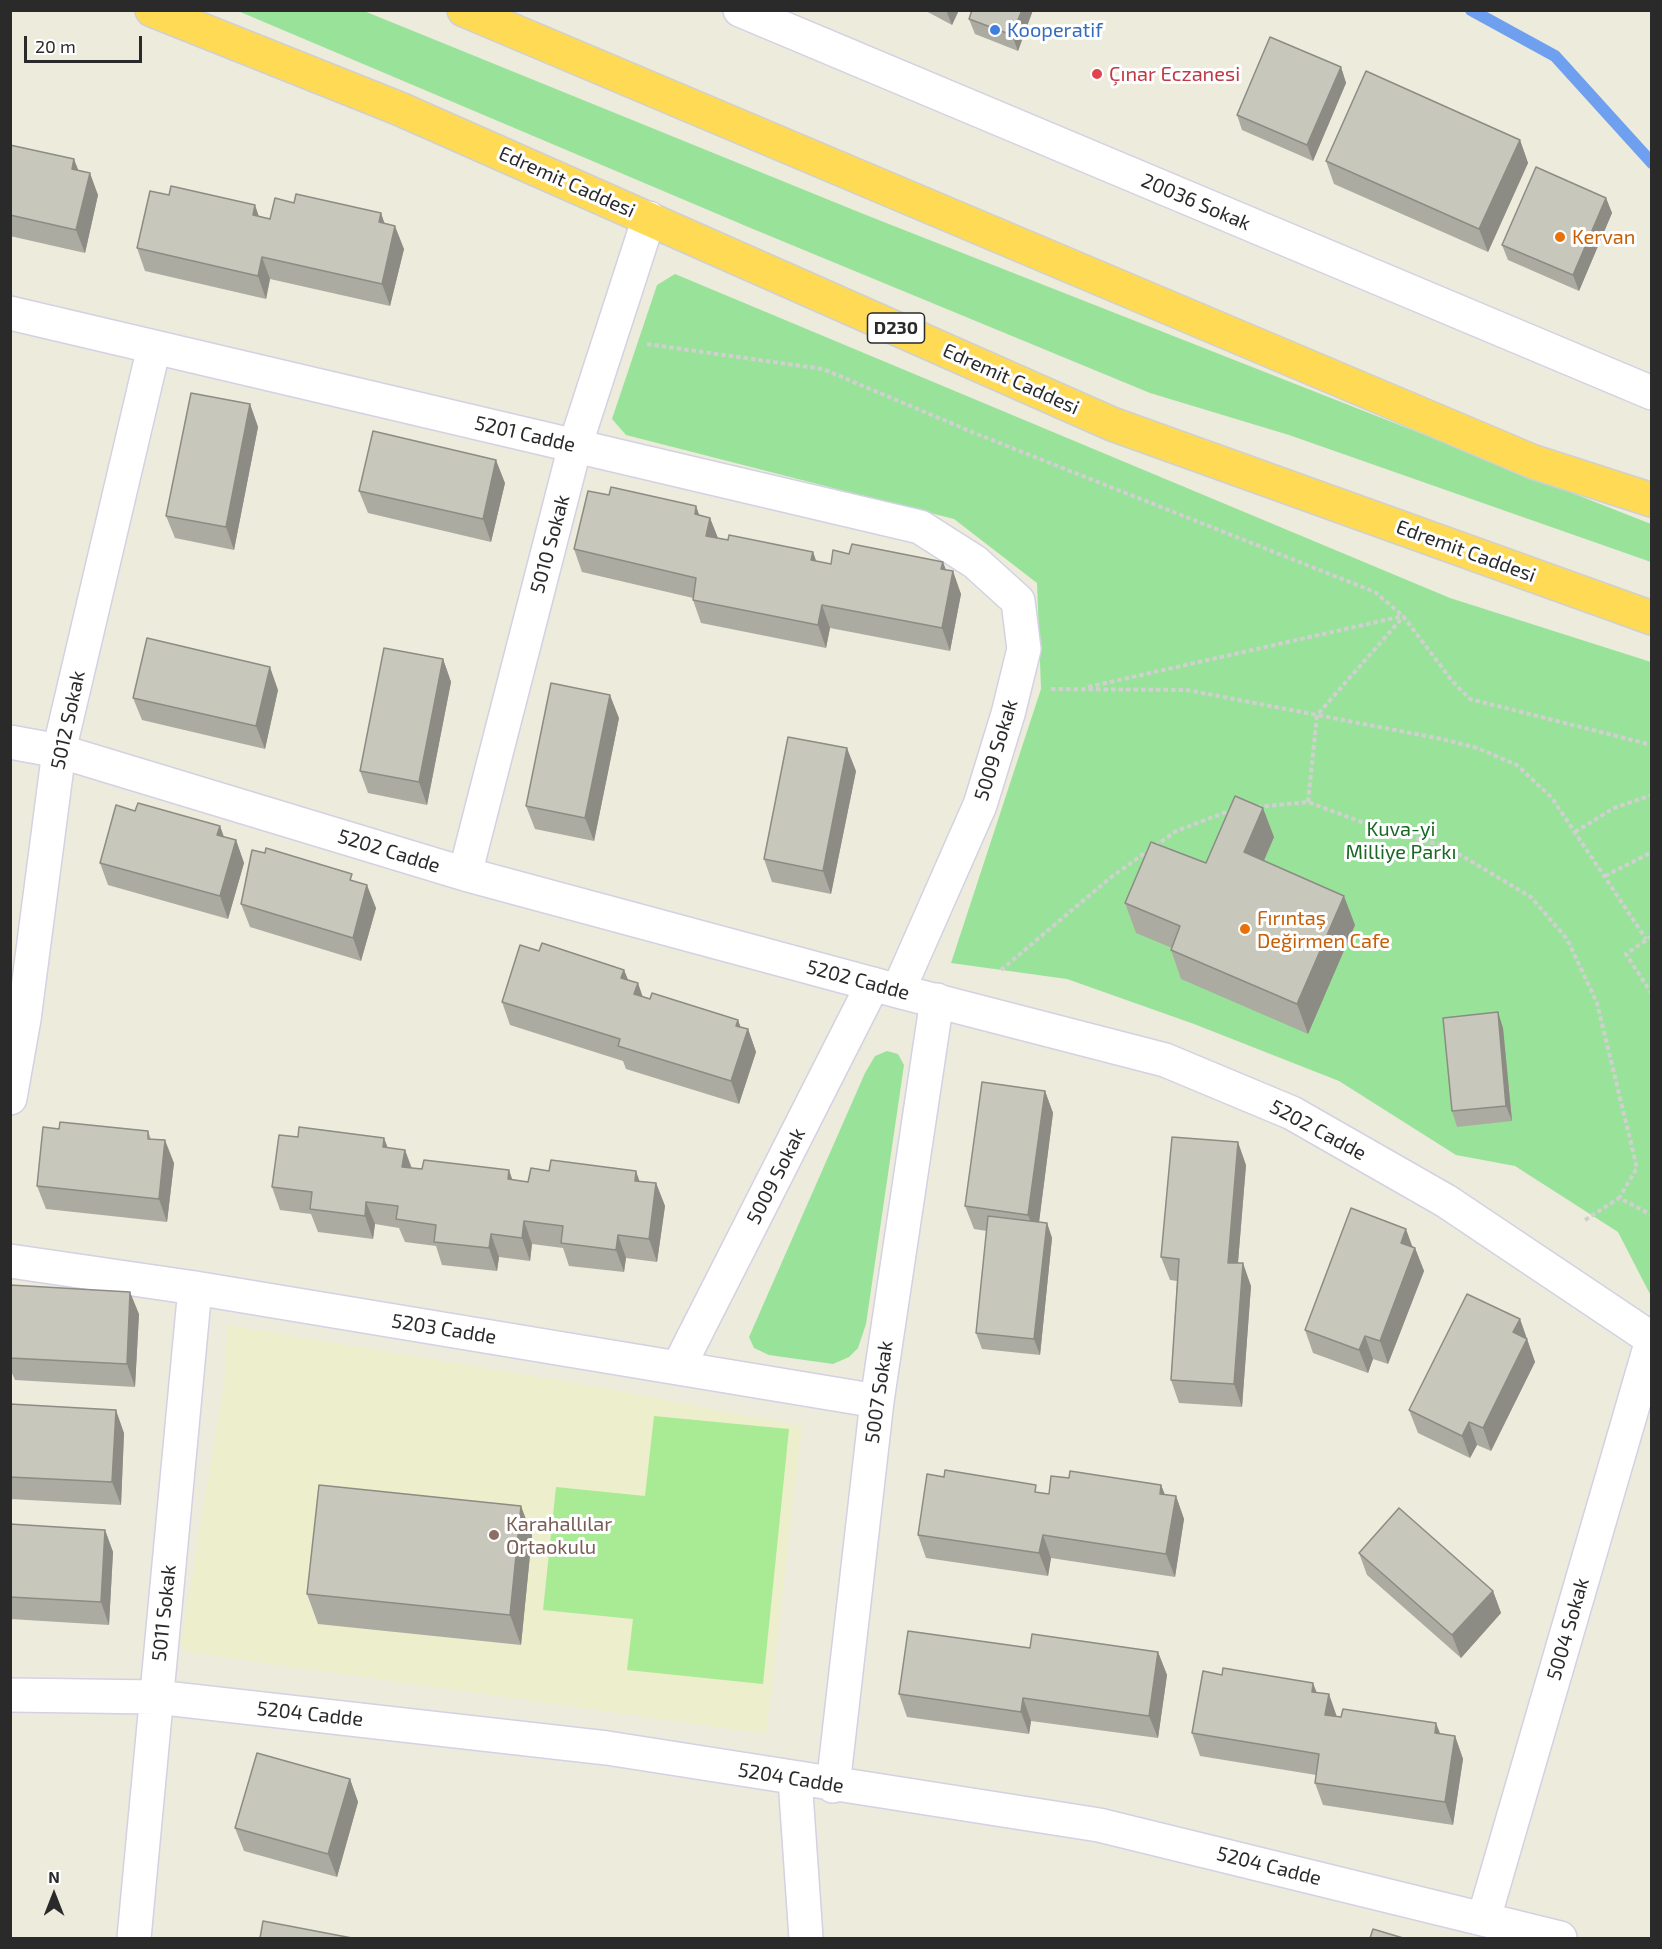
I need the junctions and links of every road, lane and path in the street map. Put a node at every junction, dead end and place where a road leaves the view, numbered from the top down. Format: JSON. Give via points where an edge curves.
{"nodes":[{"id":1,"x":152,"y":10,"type":"edge"},
{"id":2,"x":464,"y":10,"type":"edge"},
{"id":3,"x":740,"y":10,"type":"edge"},
{"id":4,"x":649,"y":218,"type":"junction"},
{"id":5,"x":10,"y":313,"type":"edge"},
{"id":6,"x":637,"y":343,"type":"dead end"},
{"id":7,"x":154,"y":346,"type":"junction"},
{"id":8,"x":1652,"y":393,"type":"edge"},
{"id":9,"x":575,"y":446,"type":"junction"},
{"id":10,"x":1652,"y":500,"type":"edge"},
{"id":11,"x":1018,"y":601,"type":"joint"},
{"id":12,"x":1403,"y":616,"type":"junction"},
{"id":13,"x":1652,"y":618,"type":"edge"},
{"id":14,"x":1041,"y":689,"type":"dead end"},
{"id":15,"x":1080,"y":689,"type":"junction"},
{"id":16,"x":1317,"y":714,"type":"junction"},
{"id":17,"x":10,"y":742,"type":"edge"},
{"id":18,"x":1652,"y":745,"type":"edge"},
{"id":19,"x":59,"y":751,"type":"junction"},
{"id":20,"x":1652,"y":795,"type":"edge"},
{"id":21,"x":1308,"y":802,"type":"junction"},
{"id":22,"x":1252,"y":808,"type":"edge"},
{"id":23,"x":1240,"y":809,"type":"edge"},
{"id":24,"x":1575,"y":832,"type":"junction"},
{"id":25,"x":1652,"y":852,"type":"edge"},
{"id":26,"x":465,"y":874,"type":"junction"},
{"id":27,"x":1605,"y":876,"type":"junction"},
{"id":28,"x":1652,"y":936,"type":"edge"},
{"id":29,"x":1646,"y":939,"type":"junction"},
{"id":30,"x":1000,"y":970,"type":"dead end"},
{"id":31,"x":886,"y":988,"type":"junction"},
{"id":32,"x":1652,"y":994,"type":"edge"},
{"id":33,"x":937,"y":1000,"type":"junction"},
{"id":34,"x":17,"y":1018,"type":"edge"},
{"id":35,"x":10,"y":1098,"type":"edge"},
{"id":36,"x":1619,"y":1198,"type":"junction"},
{"id":37,"x":1652,"y":1215,"type":"edge"},
{"id":38,"x":1585,"y":1220,"type":"dead end"},
{"id":39,"x":10,"y":1261,"type":"edge"},
{"id":40,"x":195,"y":1288,"type":"junction"},
{"id":41,"x":1652,"y":1340,"type":"edge"},
{"id":42,"x":678,"y":1368,"type":"junction"},
{"id":43,"x":877,"y":1401,"type":"junction"},
{"id":44,"x":10,"y":1695,"type":"edge"},
{"id":45,"x":156,"y":1697,"type":"junction"},
{"id":46,"x":795,"y":1779,"type":"junction"},
{"id":47,"x":833,"y":1786,"type":"junction"},
{"id":48,"x":1484,"y":1918,"type":"junction"},
{"id":49,"x":134,"y":1938,"type":"edge"},
{"id":50,"x":806,"y":1938,"type":"edge"},
{"id":51,"x":1560,"y":1938,"type":"edge"}],
"edges":[{"from":1,"to":4,"type":"highway","name":"Edremit Caddesi","number":"D230","via":[[400,109]]},
{"from":2,"to":10,"type":"highway","via":[[1534,462]]},
{"from":3,"to":8,"type":"street","name":"20036 Sokak"},
{"from":4,"to":9,"type":"street","name":"5010 Sokak"},
{"from":4,"to":13,"type":"highway","name":"Edremit Caddesi","number":"D230","via":[[1112,424]]},
{"from":5,"to":7,"type":"street","name":"5201 Cadde"},
{"from":6,"to":12,"type":"path","via":[[823,369],[1376,592]]},
{"from":7,"to":9,"type":"street","name":"5201 Cadde"},
{"from":7,"to":19,"type":"street","name":"5012 Sokak"},
{"from":9,"to":11,"type":"street","name":"5201 Cadde","via":[[920,527],[975,562]]},
{"from":9,"to":26,"type":"street","name":"5010 Sokak"},
{"from":11,"to":31,"type":"street","name":"5009 Sokak","via":[[1024,650],[980,805]]},
{"from":12,"to":15,"type":"path"},
{"from":12,"to":16,"type":"path"},
{"from":12,"to":18,"type":"path","via":[[1470,699]]},
{"from":14,"to":15,"type":"path"},
{"from":15,"to":16,"type":"path","via":[[1188,690]]},
{"from":16,"to":21,"type":"path"},
{"from":16,"to":24,"type":"path","via":[[1442,739],[1517,765],[1552,798]]},
{"from":17,"to":19,"type":"street","name":"5202 Cadde"},
{"from":19,"to":26,"type":"street","name":"5202 Cadde"},
{"from":19,"to":34,"type":"street","name":"5012 Sokak"},
{"from":20,"to":24,"type":"path","via":[[1614,808]]},
{"from":21,"to":22,"type":"path"},
{"from":21,"to":36,"type":"path","via":[[1447,847],[1531,897],[1568,939],[1597,1003],[1636,1168]]},
{"from":23,"to":30,"type":"path","via":[[1176,831],[1110,878]]},
{"from":24,"to":27,"type":"path"},
{"from":25,"to":27,"type":"path"},
{"from":26,"to":31,"type":"street","name":"5202 Cadde"},
{"from":27,"to":29,"type":"path"},
{"from":28,"to":29,"type":"path"},
{"from":29,"to":32,"type":"path","via":[[1626,954]]},
{"from":31,"to":33,"type":"street","name":"5202 Cadde"},
{"from":31,"to":42,"type":"street","name":"5009 Sokak"},
{"from":33,"to":41,"type":"street","name":"5202 Cadde","via":[[1165,1059],[1292,1113],[1446,1201]]},
{"from":33,"to":43,"type":"street","name":"5007 Sokak"},
{"from":34,"to":35,"type":"street","name":"5012 Sokak"},
{"from":36,"to":37,"type":"path"},
{"from":36,"to":38,"type":"path"},
{"from":39,"to":40,"type":"street","name":"5203 Cadde"},
{"from":40,"to":42,"type":"street","name":"5203 Cadde"},
{"from":40,"to":45,"type":"street","name":"5011 Sokak"},
{"from":41,"to":48,"type":"street","name":"5004 Sokak"},
{"from":42,"to":43,"type":"street","name":"5203 Cadde"},
{"from":43,"to":47,"type":"street","name":"5007 Sokak"},
{"from":44,"to":45,"type":"street","name":"5204 Cadde"},
{"from":45,"to":46,"type":"street","name":"5204 Cadde","via":[[607,1748]]},
{"from":45,"to":49,"type":"street","name":"5011 Sokak"},
{"from":46,"to":47,"type":"street","name":"5204 Cadde"},
{"from":46,"to":50,"type":"street"},
{"from":47,"to":48,"type":"street","name":"5204 Cadde","via":[[1099,1825]]},
{"from":48,"to":51,"type":"street","name":"5204 Cadde"}]}
